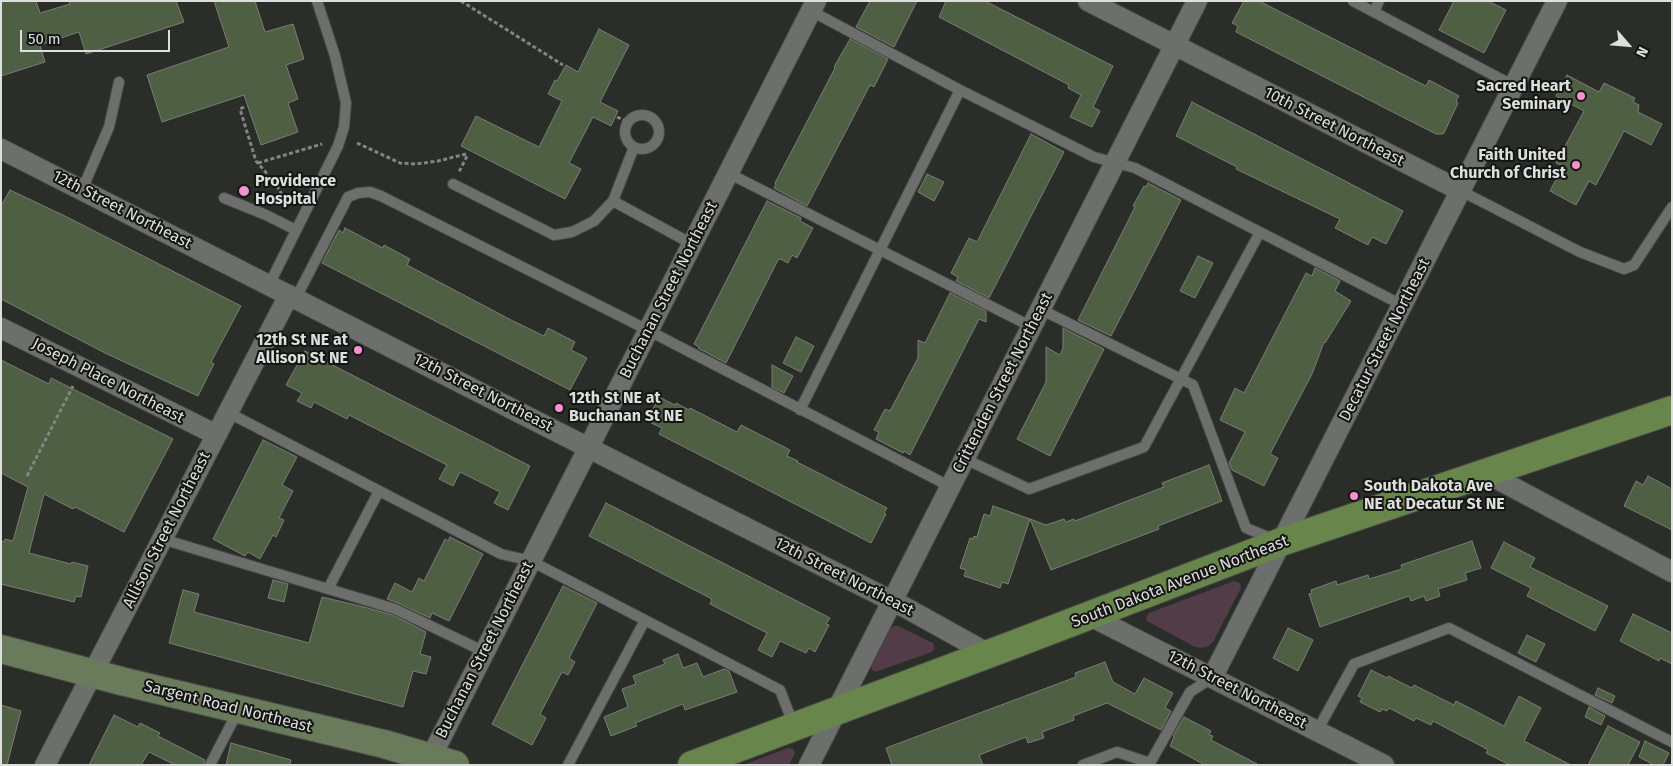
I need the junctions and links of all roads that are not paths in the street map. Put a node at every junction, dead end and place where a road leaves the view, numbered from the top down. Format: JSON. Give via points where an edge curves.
{"nodes":[{"id":1,"x":317,"y":1,"type":"edge"},
{"id":2,"x":1088,"y":1,"type":"edge"},
{"id":3,"x":1197,"y":1,"type":"edge"},
{"id":4,"x":1353,"y":1,"type":"edge"},
{"id":5,"x":1379,"y":1,"type":"edge"},
{"id":6,"x":1557,"y":1,"type":"edge"},
{"id":7,"x":813,"y":6,"type":"edge"},
{"id":8,"x":1374,"y":12,"type":"junction"},
{"id":9,"x":1174,"y":45,"type":"junction"},
{"id":10,"x":119,"y":82,"type":"dead end"},
{"id":11,"x":1514,"y":86,"type":"junction"},
{"id":12,"x":960,"y":90,"type":"junction"},
{"id":13,"x":634,"y":147,"type":"junction"},
{"id":14,"x":1,"y":149,"type":"edge"},
{"id":15,"x":1115,"y":163,"type":"junction"},
{"id":16,"x":728,"y":173,"type":"junction"},
{"id":17,"x":453,"y":184,"type":"road end"},
{"id":18,"x":82,"y":190,"type":"junction"},
{"id":19,"x":1461,"y":191,"type":"junction"},
{"id":20,"x":224,"y":198,"type":"dead end"},
{"id":21,"x":613,"y":200,"type":"junction"},
{"id":22,"x":1672,"y":207,"type":"edge"},
{"id":23,"x":296,"y":230,"type":"junction"},
{"id":24,"x":1260,"y":232,"type":"junction"},
{"id":25,"x":692,"y":244,"type":"junction"},
{"id":26,"x":880,"y":250,"type":"junction"},
{"id":27,"x":269,"y":285,"type":"junction"},
{"id":28,"x":292,"y":296,"type":"junction"},
{"id":29,"x":1402,"y":304,"type":"junction"},
{"id":30,"x":1036,"y":318,"type":"junction"},
{"id":31,"x":1,"y":328,"type":"edge"},
{"id":32,"x":649,"y":332,"type":"junction"},
{"id":33,"x":1182,"y":380,"type":"junction"},
{"id":34,"x":800,"y":410,"type":"junction"},
{"id":35,"x":1672,"y":410,"type":"edge"},
{"id":36,"x":227,"y":412,"type":"junction"},
{"id":37,"x":215,"y":434,"type":"junction"},
{"id":38,"x":589,"y":447,"type":"junction"},
{"id":39,"x":964,"y":459,"type":"junction"},
{"id":40,"x":1486,"y":473,"type":"junction"},
{"id":41,"x":951,"y":487,"type":"junction"},
{"id":42,"x":379,"y":491,"type":"junction"},
{"id":43,"x":162,"y":539,"type":"junction"},
{"id":44,"x":1281,"y":542,"type":"junction"},
{"id":45,"x":531,"y":561,"type":"junction"},
{"id":46,"x":1672,"y":572,"type":"edge"},
{"id":47,"x":328,"y":589,"type":"junction"},
{"id":48,"x":893,"y":601,"type":"junction"},
{"id":49,"x":1090,"y":616,"type":"junction"},
{"id":50,"x":645,"y":620,"type":"junction"},
{"id":51,"x":1,"y":649,"type":"edge"},
{"id":52,"x":485,"y":652,"type":"junction"},
{"id":53,"x":989,"y":654,"type":"junction"},
{"id":54,"x":93,"y":673,"type":"junction"},
{"id":55,"x":1212,"y":678,"type":"junction"},
{"id":56,"x":239,"y":710,"type":"junction"},
{"id":57,"x":836,"y":711,"type":"junction"},
{"id":58,"x":794,"y":727,"type":"junction"},
{"id":59,"x":1317,"y":731,"type":"junction"},
{"id":60,"x":1672,"y":742,"type":"edge"},
{"id":61,"x":438,"y":762,"type":"edge"},
{"id":62,"x":1150,"y":764,"type":"edge"},
{"id":63,"x":45,"y":765,"type":"edge"},
{"id":64,"x":210,"y":765,"type":"edge"},
{"id":65,"x":568,"y":765,"type":"edge"},
{"id":66,"x":692,"y":765,"type":"edge"},
{"id":67,"x":809,"y":765,"type":"edge"},
{"id":68,"x":1083,"y":765,"type":"edge"},
{"id":69,"x":1384,"y":765,"type":"edge"}],
"edges":[{"from":1,"to":23,"type":"lane","via":[[346,103],[344,127],[338,146]]},
{"from":2,"to":9,"type":"street","name":"10th Street Northeast"},
{"from":3,"to":9,"type":"street","name":"Crittenden Street Northeast"},
{"from":4,"to":8,"type":"lane"},
{"from":5,"to":8,"type":"lane"},
{"from":6,"to":11,"type":"street","name":"Decatur Street Northeast"},
{"from":7,"to":12,"type":"lane"},
{"from":7,"to":16,"type":"street","name":"Buchanan Street Northeast"},
{"from":8,"to":11,"type":"lane"},
{"from":9,"to":15,"type":"street","name":"Crittenden Street Northeast"},
{"from":9,"to":19,"type":"street","name":"10th Street Northeast"},
{"from":10,"to":18,"type":"lane","via":[[107,133]]},
{"from":11,"to":19,"type":"street","name":"Decatur Street Northeast"},
{"from":12,"to":15,"type":"lane","via":[[1094,157]]},
{"from":12,"to":26,"type":"lane"},
{"from":13,"to":13,"type":"lane","via":[[650,147],[656,141],[659,134],[654,119],[636,116],[628,122],[625,131]]},
{"from":13,"to":21,"type":"lane"},
{"from":14,"to":18,"type":"street","name":"12th Street Northeast"},
{"from":15,"to":24,"type":"lane","via":[[1135,168]]},
{"from":15,"to":30,"type":"street","name":"Crittenden Street Northeast"},
{"from":16,"to":25,"type":"street","name":"Buchanan Street Northeast"},
{"from":16,"to":26,"type":"lane"},
{"from":17,"to":21,"type":"lane","via":[[554,235],[572,232],[594,221]]},
{"from":18,"to":27,"type":"street","name":"12th Street Northeast"},
{"from":19,"to":22,"type":"lane","name":"10th Street Northeast","via":[[1580,252],[1624,269],[1634,265]]},
{"from":19,"to":29,"type":"street","name":"Decatur Street Northeast"},
{"from":20,"to":23,"type":"lane"},
{"from":21,"to":25,"type":"lane"},
{"from":23,"to":27,"type":"lane"},
{"from":24,"to":29,"type":"lane"},
{"from":24,"to":33,"type":"lane"},
{"from":25,"to":32,"type":"street","name":"Buchanan Street Northeast"},
{"from":26,"to":30,"type":"lane"},
{"from":26,"to":34,"type":"lane"},
{"from":27,"to":28,"type":"street","name":"12th Street Northeast"},
{"from":28,"to":32,"type":"lane","via":[[348,197],[370,192]]},
{"from":28,"to":36,"type":"street","name":"Allison Street Northeast"},
{"from":28,"to":38,"type":"street","name":"12th Street Northeast"},
{"from":29,"to":44,"type":"street","name":"Decatur Street Northeast"},
{"from":30,"to":33,"type":"lane"},
{"from":30,"to":39,"type":"street","name":"Crittenden Street Northeast"},
{"from":31,"to":37,"type":"street","name":"Joseph Place Northeast"},
{"from":32,"to":34,"type":"lane"},
{"from":32,"to":38,"type":"street","name":"Buchanan Street Northeast"},
{"from":33,"to":39,"type":"lane","via":[[1144,448],[1028,489]]},
{"from":33,"to":44,"type":"lane","via":[[1193,385],[1246,528]]},
{"from":34,"to":41,"type":"lane"},
{"from":35,"to":40,"type":"main road","name":"South Dakota Avenue Northeast"},
{"from":36,"to":37,"type":"street","name":"Allison Street Northeast"},
{"from":36,"to":42,"type":"lane"},
{"from":37,"to":43,"type":"street","name":"Allison Street Northeast"},
{"from":38,"to":45,"type":"street","name":"Buchanan Street Northeast"},
{"from":38,"to":48,"type":"street","name":"12th Street Northeast"},
{"from":39,"to":41,"type":"street","name":"Crittenden Street Northeast"},
{"from":40,"to":44,"type":"main road","name":"South Dakota Avenue Northeast"},
{"from":40,"to":46,"type":"street"},
{"from":41,"to":48,"type":"street","name":"Crittenden Street Northeast"},
{"from":42,"to":45,"type":"lane","via":[[501,554]]},
{"from":42,"to":47,"type":"lane"},
{"from":43,"to":47,"type":"lane"},
{"from":43,"to":54,"type":"street","name":"Allison Street Northeast"},
{"from":44,"to":49,"type":"main road","name":"South Dakota Avenue Northeast"},
{"from":44,"to":55,"type":"street","name":"Decatur Street Northeast"},
{"from":45,"to":50,"type":"lane"},
{"from":45,"to":52,"type":"street","name":"Buchanan Street Northeast"},
{"from":47,"to":52,"type":"lane","via":[[395,609]]},
{"from":48,"to":53,"type":"street","name":"12th Street Northeast"},
{"from":48,"to":57,"type":"street","name":"Crittenden Street Northeast"},
{"from":49,"to":53,"type":"main road","name":"South Dakota Avenue Northeast"},
{"from":49,"to":55,"type":"street","name":"12th Street Northeast"},
{"from":50,"to":58,"type":"lane","via":[[780,690]]},
{"from":50,"to":65,"type":"lane"},
{"from":51,"to":54,"type":"main road","name":"Sargent Road Northeast"},
{"from":52,"to":61,"type":"street","name":"Buchanan Street Northeast"},
{"from":53,"to":57,"type":"main road","name":"South Dakota Avenue Northeast"},
{"from":54,"to":56,"type":"main road","name":"Sargent Road Northeast"},
{"from":54,"to":63,"type":"street","name":"Allison Street Northeast"},
{"from":55,"to":59,"type":"street","name":"12th Street Northeast"},
{"from":55,"to":62,"type":"lane","via":[[1190,692]]},
{"from":56,"to":61,"type":"main road","name":"Sargent Road Northeast","via":[[384,744]]},
{"from":56,"to":64,"type":"lane"},
{"from":57,"to":58,"type":"main road","name":"South Dakota Avenue Northeast"},
{"from":57,"to":67,"type":"street","name":"Crittenden Street Northeast"},
{"from":58,"to":66,"type":"main road","name":"South Dakota Avenue Northeast"},
{"from":59,"to":60,"type":"lane","via":[[1354,664],[1449,628]]},
{"from":59,"to":69,"type":"street","name":"12th Street Northeast"},
{"from":62,"to":68,"type":"lane","via":[[1117,752]]}]}
